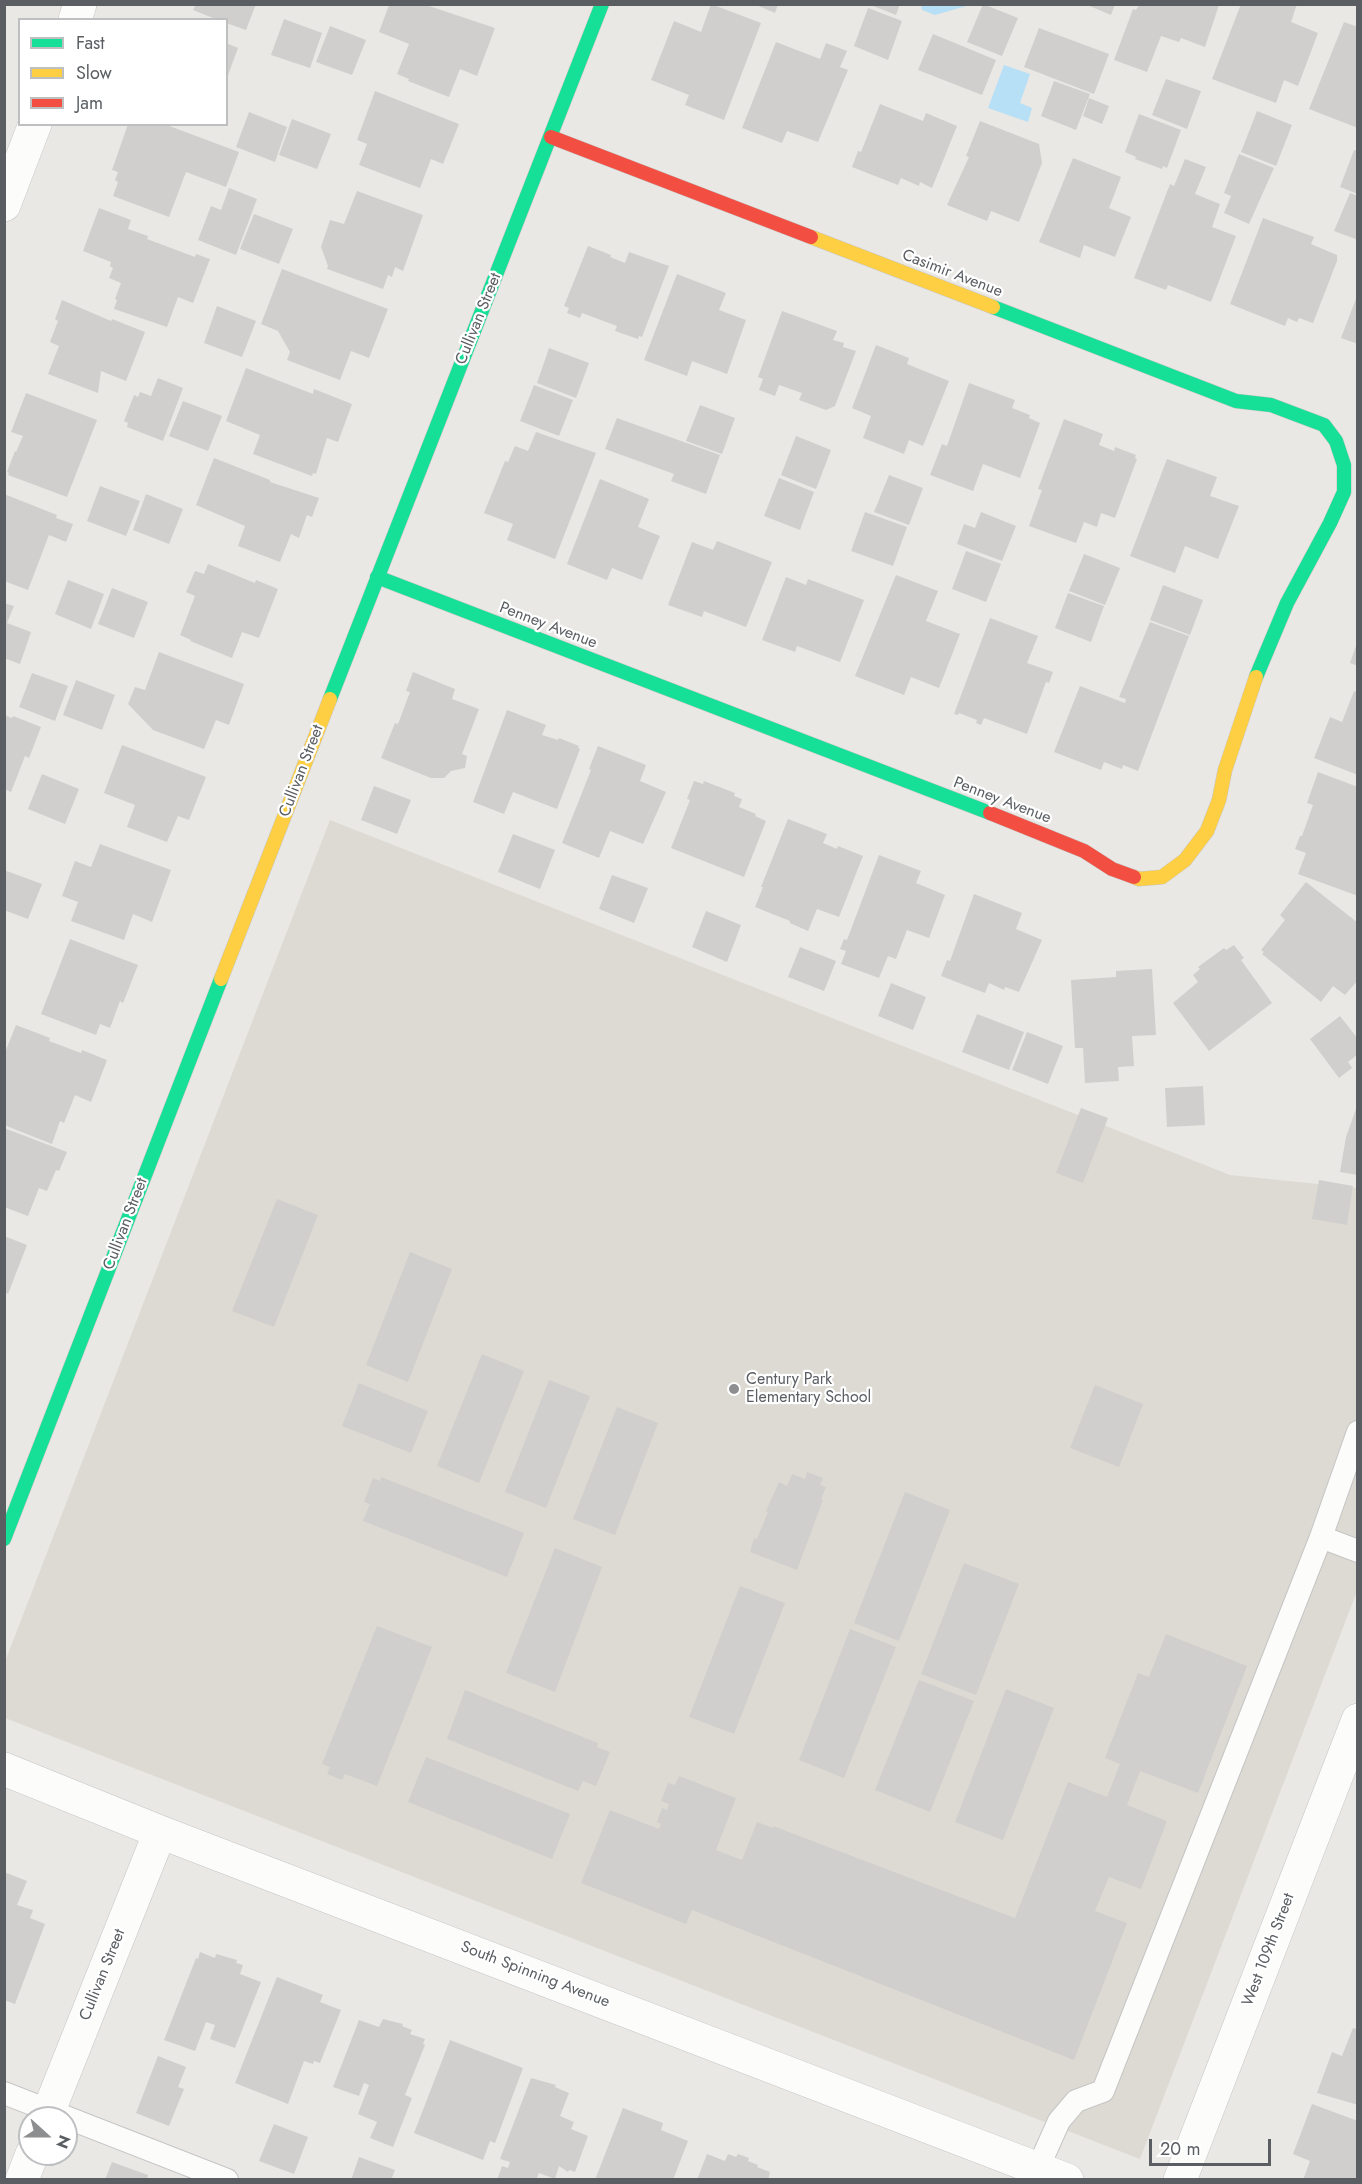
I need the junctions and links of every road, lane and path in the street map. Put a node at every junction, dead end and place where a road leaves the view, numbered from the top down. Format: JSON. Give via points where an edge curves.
{"nodes":[{"id":1,"x":602,"y":4,"type":"edge"},
{"id":2,"x":34,"y":126,"type":"edge"},
{"id":3,"x":551,"y":137,"type":"junction"},
{"id":4,"x":4,"y":205,"type":"edge"},
{"id":5,"x":1336,"y":441,"type":"joint"},
{"id":6,"x":377,"y":577,"type":"junction"},
{"id":7,"x":1358,"y":1432,"type":"edge"},
{"id":8,"x":1321,"y":1537,"type":"junction"},
{"id":9,"x":4,"y":1539,"type":"edge"},
{"id":10,"x":1358,"y":1551,"type":"edge"},
{"id":11,"x":1358,"y":1720,"type":"edge"},
{"id":12,"x":4,"y":1770,"type":"edge"},
{"id":13,"x":160,"y":1832,"type":"junction"},
{"id":14,"x":4,"y":2093,"type":"edge"},
{"id":15,"x":31,"y":2106,"type":"edge"},
{"id":16,"x":51,"y":2106,"type":"edge"},
{"id":17,"x":78,"y":2125,"type":"edge"},
{"id":18,"x":1053,"y":2174,"type":"edge"},
{"id":19,"x":227,"y":2180,"type":"edge"},
{"id":20,"x":1180,"y":2180,"type":"edge"}],
"edges":[{"from":1,"to":3,"type":"street","name":"Cullivan Street"},
{"from":2,"to":4,"type":"street"},
{"from":3,"to":5,"type":"street","name":"Casimir Avenue","via":[[1236,401],[1271,405],[1301,415],[1324,425]]},
{"from":3,"to":6,"type":"street","name":"Cullivan Street"},
{"from":5,"to":6,"type":"street","name":"Penney Avenue","via":[[1344,465],[1344,492],[1287,603],[1262,663],[1207,831],[1185,860],[1162,877],[1139,879],[1121,873],[1039,832]]},
{"from":6,"to":9,"type":"street","name":"Cullivan Street"},
{"from":7,"to":8,"type":"lane"},
{"from":8,"to":10,"type":"lane"},
{"from":8,"to":18,"type":"lane","via":[[1103,2091],[1076,2101],[1059,2121]]},
{"from":11,"to":20,"type":"street","name":"West 109th Street"},
{"from":12,"to":13,"type":"street","name":"South Spinning Avenue"},
{"from":13,"to":16,"type":"street","name":"Cullivan Street"},
{"from":13,"to":18,"type":"street","name":"South Spinning Avenue"},
{"from":14,"to":15,"type":"lane"},
{"from":17,"to":19,"type":"lane"}]}
